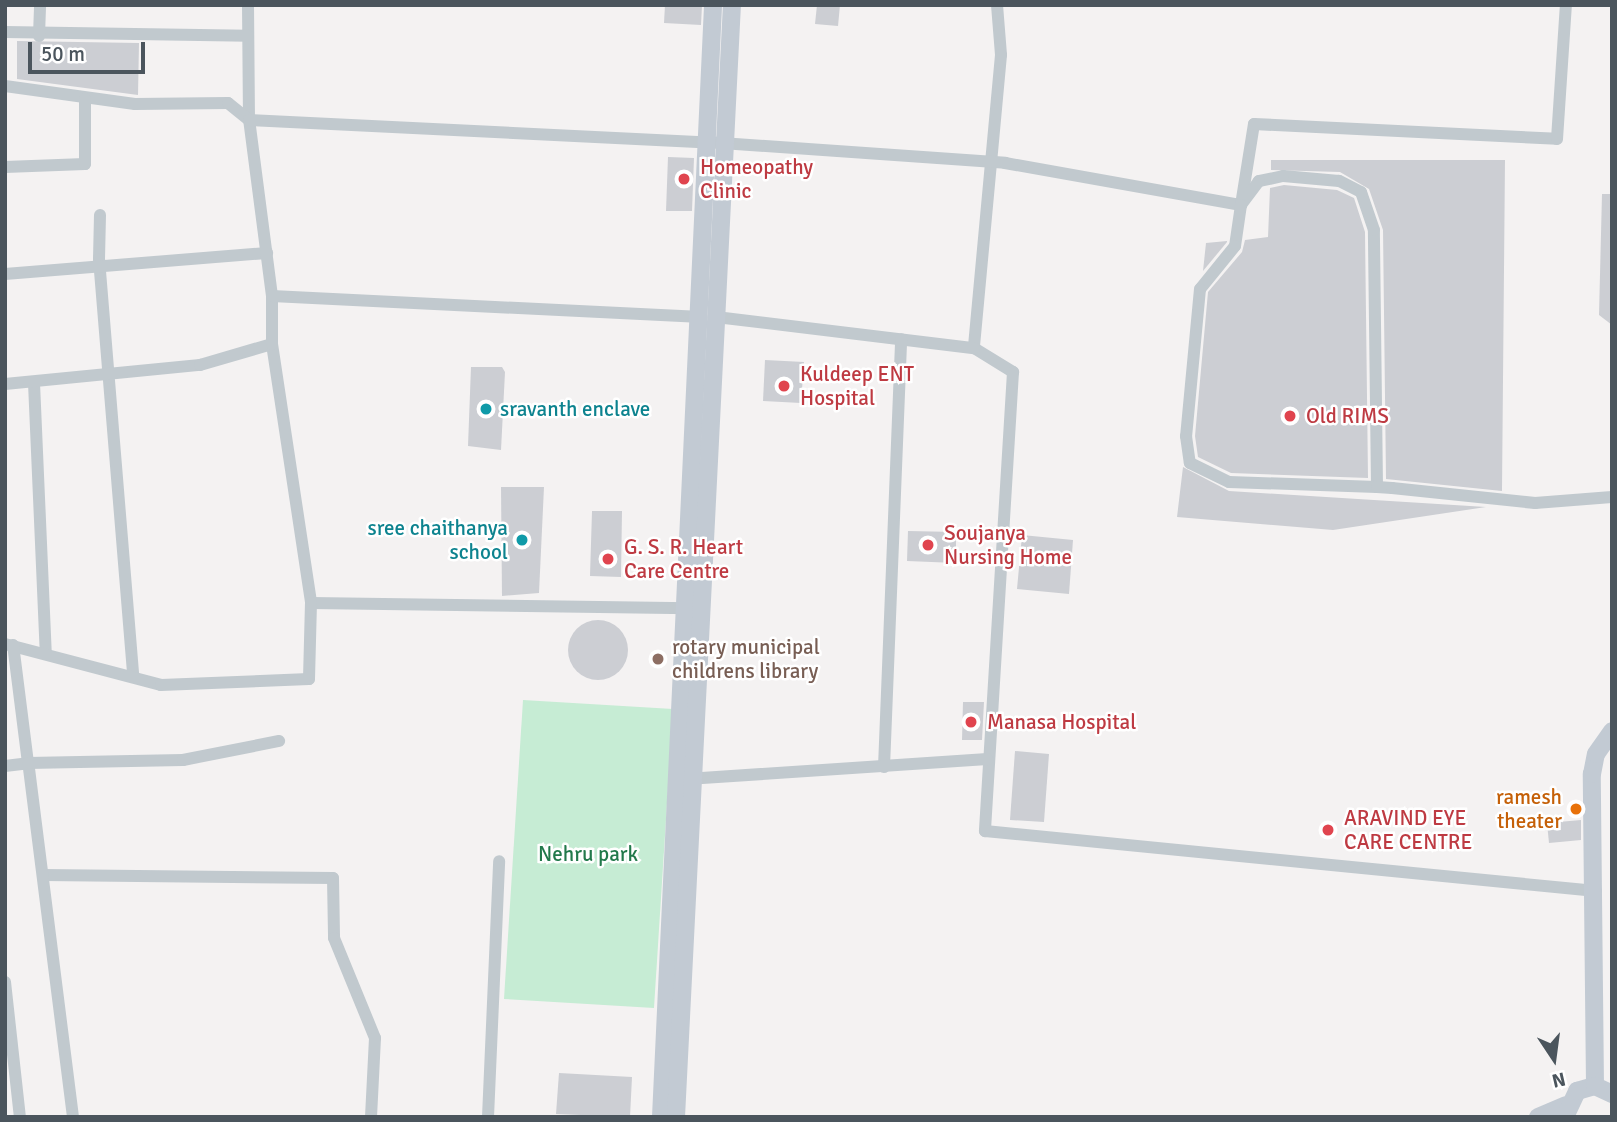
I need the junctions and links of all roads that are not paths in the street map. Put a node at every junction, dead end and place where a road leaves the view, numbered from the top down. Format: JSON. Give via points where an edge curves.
{"nodes":[{"id":1,"x":40,"y":5,"type":"edge"},
{"id":2,"x":248,"y":5,"type":"edge"},
{"id":3,"x":713,"y":5,"type":"edge"},
{"id":4,"x":732,"y":5,"type":"edge"},
{"id":5,"x":997,"y":5,"type":"edge"},
{"id":6,"x":1566,"y":5,"type":"edge"},
{"id":7,"x":5,"y":32,"type":"edge"},
{"id":8,"x":39,"y":36,"type":"junction"},
{"id":9,"x":248,"y":36,"type":"junction"},
{"id":10,"x":5,"y":86,"type":"edge"},
{"id":11,"x":85,"y":99,"type":"junction"},
{"id":12,"x":249,"y":120,"type":"junction"},
{"id":13,"x":714,"y":143,"type":"junction"},
{"id":14,"x":991,"y":162,"type":"junction"},
{"id":15,"x":5,"y":167,"type":"edge"},
{"id":16,"x":1241,"y":205,"type":"junction"},
{"id":17,"x":100,"y":215,"type":"dead end"},
{"id":18,"x":267,"y":253,"type":"junction"},
{"id":19,"x":101,"y":266,"type":"junction"},
{"id":20,"x":5,"y":274,"type":"edge"},
{"id":21,"x":272,"y":296,"type":"junction"},
{"id":22,"x":709,"y":317,"type":"junction"},
{"id":23,"x":901,"y":339,"type":"junction"},
{"id":24,"x":272,"y":344,"type":"junction"},
{"id":25,"x":974,"y":348,"type":"junction"},
{"id":26,"x":108,"y":378,"type":"junction"},
{"id":27,"x":34,"y":383,"type":"junction"},
{"id":28,"x":5,"y":384,"type":"edge"},
{"id":29,"x":1377,"y":487,"type":"junction"},
{"id":30,"x":1612,"y":497,"type":"edge"},
{"id":31,"x":312,"y":603,"type":"junction"},
{"id":32,"x":696,"y":608,"type":"junction"},
{"id":33,"x":9,"y":644,"type":"edge"},
{"id":34,"x":46,"y":653,"type":"junction"},
{"id":35,"x":133,"y":676,"type":"junction"},
{"id":36,"x":1612,"y":731,"type":"edge"},
{"id":37,"x":279,"y":741,"type":"dead end"},
{"id":38,"x":987,"y":759,"type":"junction"},
{"id":39,"x":28,"y":764,"type":"junction"},
{"id":40,"x":5,"y":766,"type":"edge"},
{"id":41,"x":884,"y":767,"type":"junction"},
{"id":42,"x":684,"y":779,"type":"junction"},
{"id":43,"x":499,"y":861,"type":"dead end"},
{"id":44,"x":43,"y":875,"type":"junction"},
{"id":45,"x":1596,"y":891,"type":"junction"},
{"id":46,"x":5,"y":982,"type":"edge"},
{"id":47,"x":1603,"y":1090,"type":"edge"},
{"id":48,"x":1566,"y":1111,"type":"edge"},
{"id":49,"x":20,"y":1117,"type":"edge"},
{"id":50,"x":73,"y":1117,"type":"edge"},
{"id":51,"x":371,"y":1117,"type":"edge"},
{"id":52,"x":488,"y":1117,"type":"edge"},
{"id":53,"x":662,"y":1117,"type":"edge"},
{"id":54,"x":676,"y":1117,"type":"edge"},
{"id":55,"x":1538,"y":1117,"type":"edge"}],
"edges":[{"from":1,"to":8,"type":"street"},
{"from":2,"to":9,"type":"street"},
{"from":3,"to":13,"type":"main road"},
{"from":4,"to":13,"type":"main road"},
{"from":5,"to":14,"type":"street","via":[[1001,55]]},
{"from":6,"to":16,"type":"street","via":[[1557,139],[1254,124]]},
{"from":7,"to":8,"type":"street"},
{"from":8,"to":9,"type":"street"},
{"from":9,"to":12,"type":"street"},
{"from":10,"to":11,"type":"street"},
{"from":11,"to":12,"type":"street","via":[[228,103]]},
{"from":11,"to":15,"type":"street","via":[[85,164]]},
{"from":12,"to":13,"type":"street"},
{"from":12,"to":18,"type":"street"},
{"from":13,"to":14,"type":"street"},
{"from":13,"to":22,"type":"main road"},
{"from":14,"to":16,"type":"street"},
{"from":14,"to":25,"type":"street"},
{"from":16,"to":29,"type":"street","via":[[1259,181],[1283,176],[1339,181],[1361,192],[1374,230]]},
{"from":16,"to":29,"type":"street","via":[[1235,246],[1200,289],[1186,436],[1189,463],[1229,482]]},
{"from":17,"to":19,"type":"street"},
{"from":18,"to":19,"type":"street"},
{"from":18,"to":21,"type":"street"},
{"from":19,"to":20,"type":"street"},
{"from":19,"to":26,"type":"street"},
{"from":21,"to":22,"type":"street"},
{"from":21,"to":24,"type":"street"},
{"from":22,"to":23,"type":"street"},
{"from":22,"to":32,"type":"main road"},
{"from":23,"to":25,"type":"street"},
{"from":23,"to":41,"type":"street"},
{"from":24,"to":26,"type":"street","via":[[200,365]]},
{"from":24,"to":31,"type":"street"},
{"from":25,"to":38,"type":"street","via":[[1013,372]]},
{"from":26,"to":27,"type":"street"},
{"from":26,"to":35,"type":"street"},
{"from":27,"to":28,"type":"street"},
{"from":27,"to":34,"type":"street"},
{"from":29,"to":30,"type":"street","via":[[1535,503]]},
{"from":31,"to":32,"type":"street"},
{"from":31,"to":35,"type":"street","via":[[309,679],[161,685]]},
{"from":32,"to":42,"type":"main road"},
{"from":33,"to":34,"type":"street"},
{"from":33,"to":39,"type":"street"},
{"from":34,"to":35,"type":"street"},
{"from":36,"to":45,"type":"main road","via":[[1596,754],[1592,774]]},
{"from":37,"to":39,"type":"street","via":[[183,760]]},
{"from":38,"to":41,"type":"street"},
{"from":38,"to":45,"type":"street","via":[[985,831]]},
{"from":39,"to":40,"type":"street"},
{"from":39,"to":44,"type":"street"},
{"from":41,"to":42,"type":"street"},
{"from":42,"to":53,"type":"main road"},
{"from":42,"to":54,"type":"main road"},
{"from":43,"to":52,"type":"street"},
{"from":44,"to":50,"type":"street"},
{"from":44,"to":51,"type":"street","via":[[333,878],[334,938],[375,1038]]},
{"from":45,"to":47,"type":"main road"},
{"from":46,"to":49,"type":"street"},
{"from":47,"to":48,"type":"main road","via":[[1577,1091]]},
{"from":48,"to":55,"type":"main road"}]}
